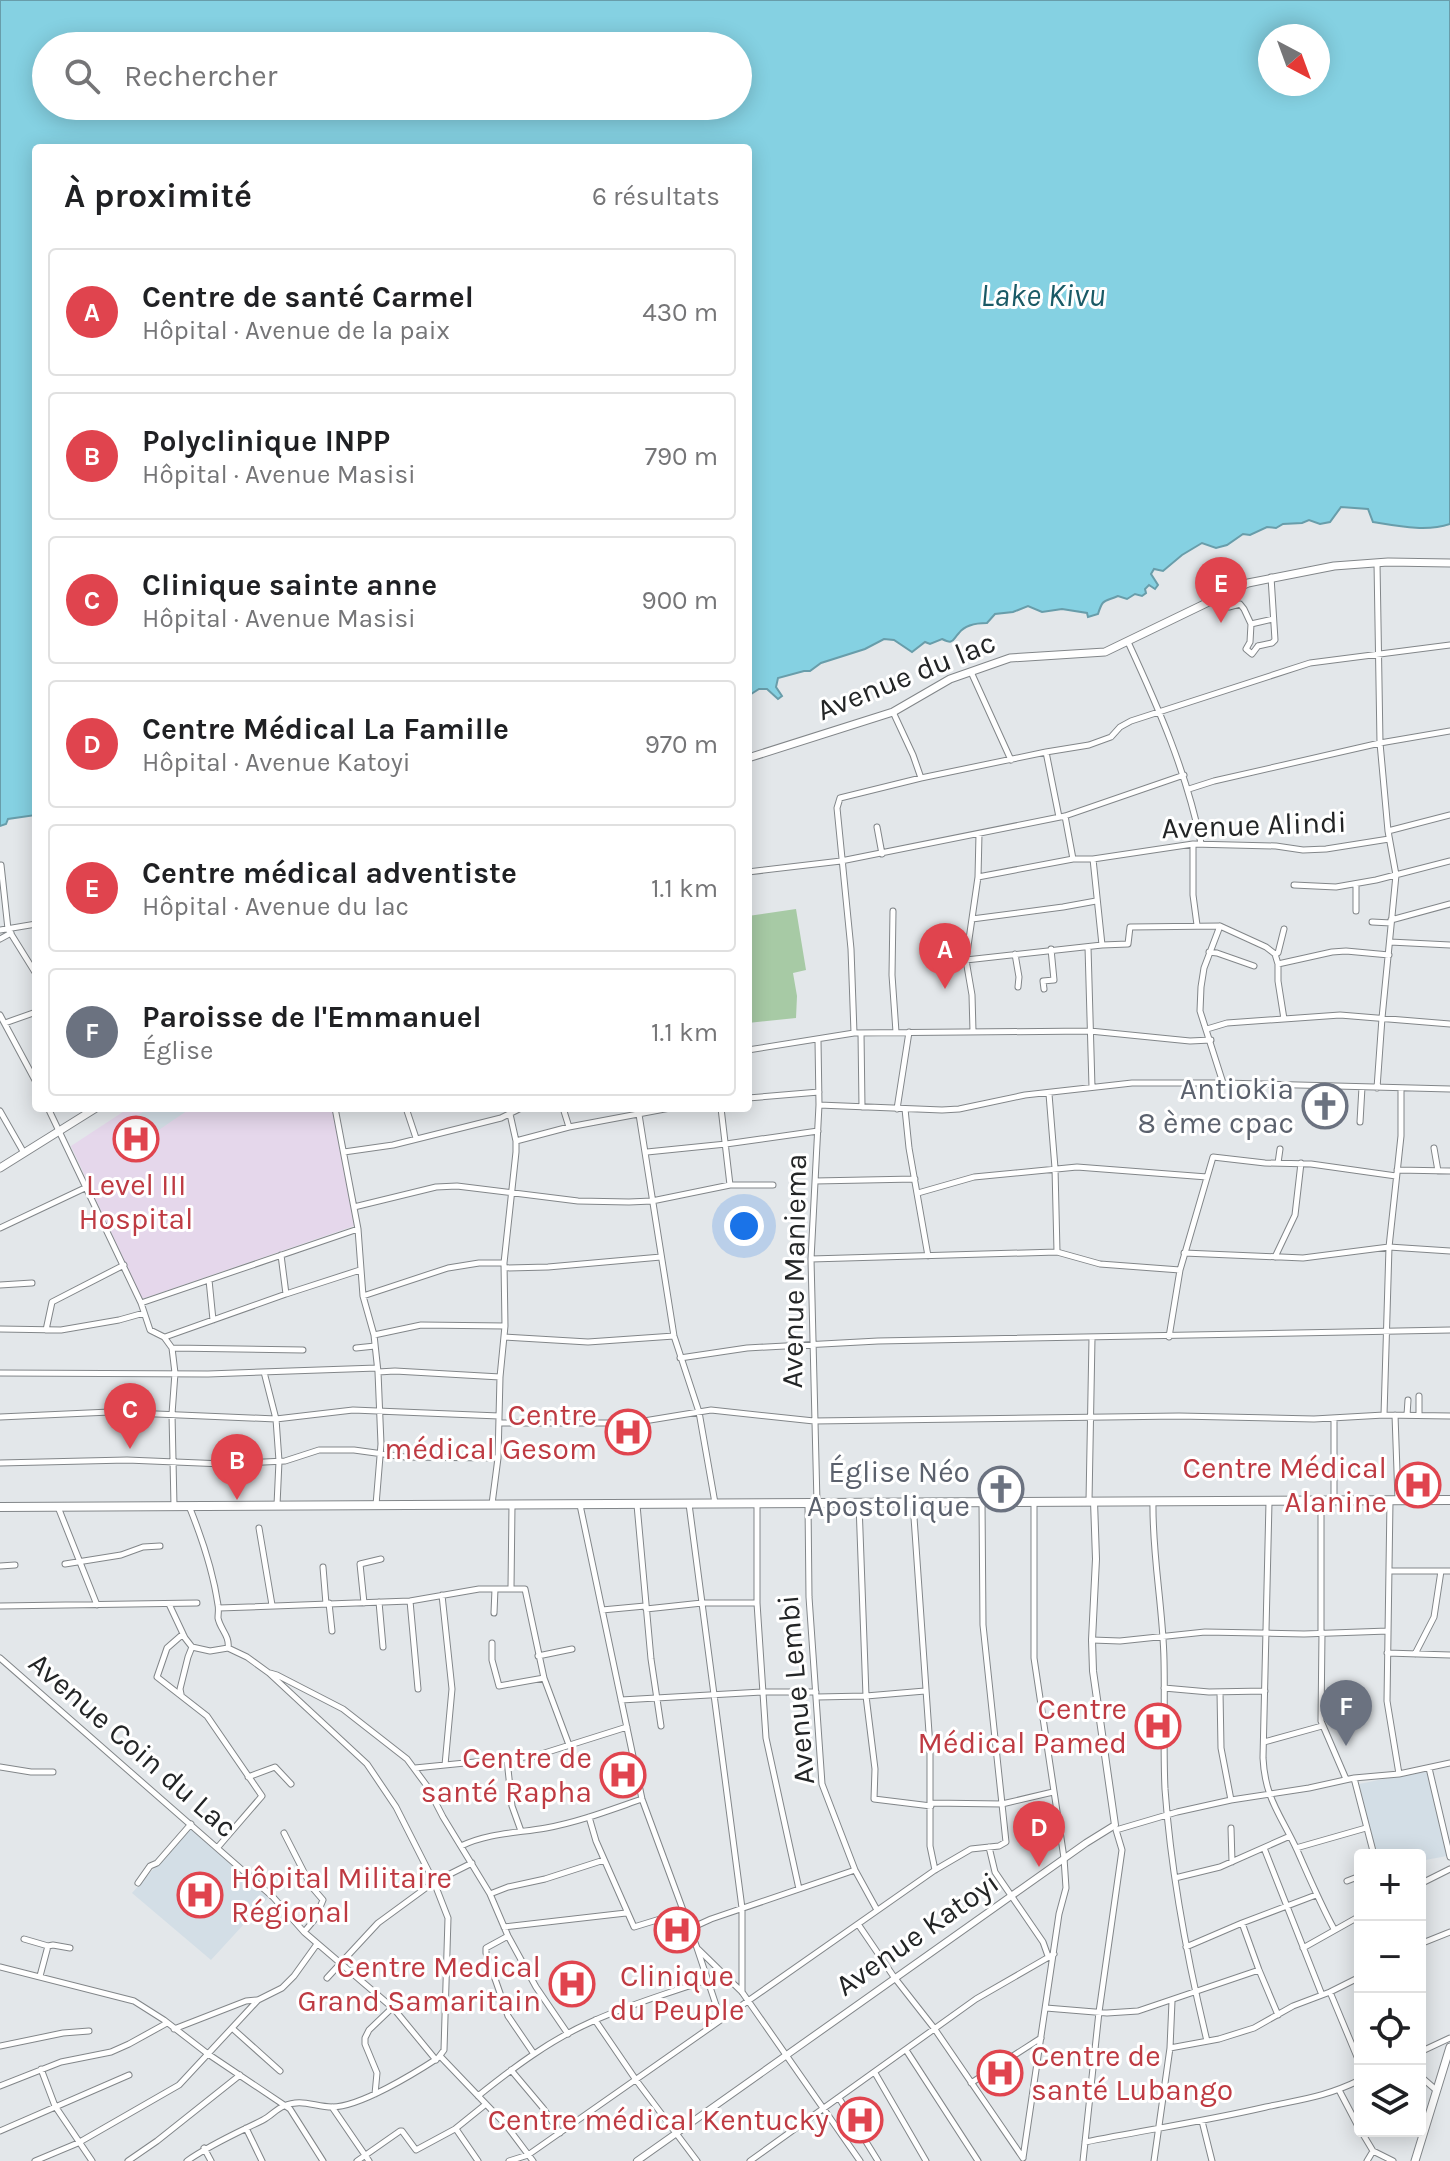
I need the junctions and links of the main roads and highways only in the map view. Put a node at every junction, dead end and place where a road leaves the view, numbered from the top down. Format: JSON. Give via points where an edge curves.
{"nodes":[{"id":1,"x":1450,"y":563,"type":"edge"},
{"id":2,"x":752,"y":757,"type":"edge"},
{"id":3,"x":90,"y":1112,"type":"edge"},
{"id":4,"x":0,"y":1168,"type":"edge"},
{"id":5,"x":1450,"y":1500,"type":"edge"},
{"id":6,"x":0,"y":1507,"type":"edge"},
{"id":7,"x":1450,"y":2047,"type":"edge"},
{"id":8,"x":1416,"y":2161,"type":"edge"}],
"edges":[{"from":1,"to":2,"type":"main road","name":"Avenue du lac","via":[[1334,566],[1248,583],[1105,652],[1010,658],[935,687],[893,712]]},
{"from":3,"to":4,"type":"main road"},
{"from":5,"to":6,"type":"highway"},
{"from":7,"to":8,"type":"main road"}]}
